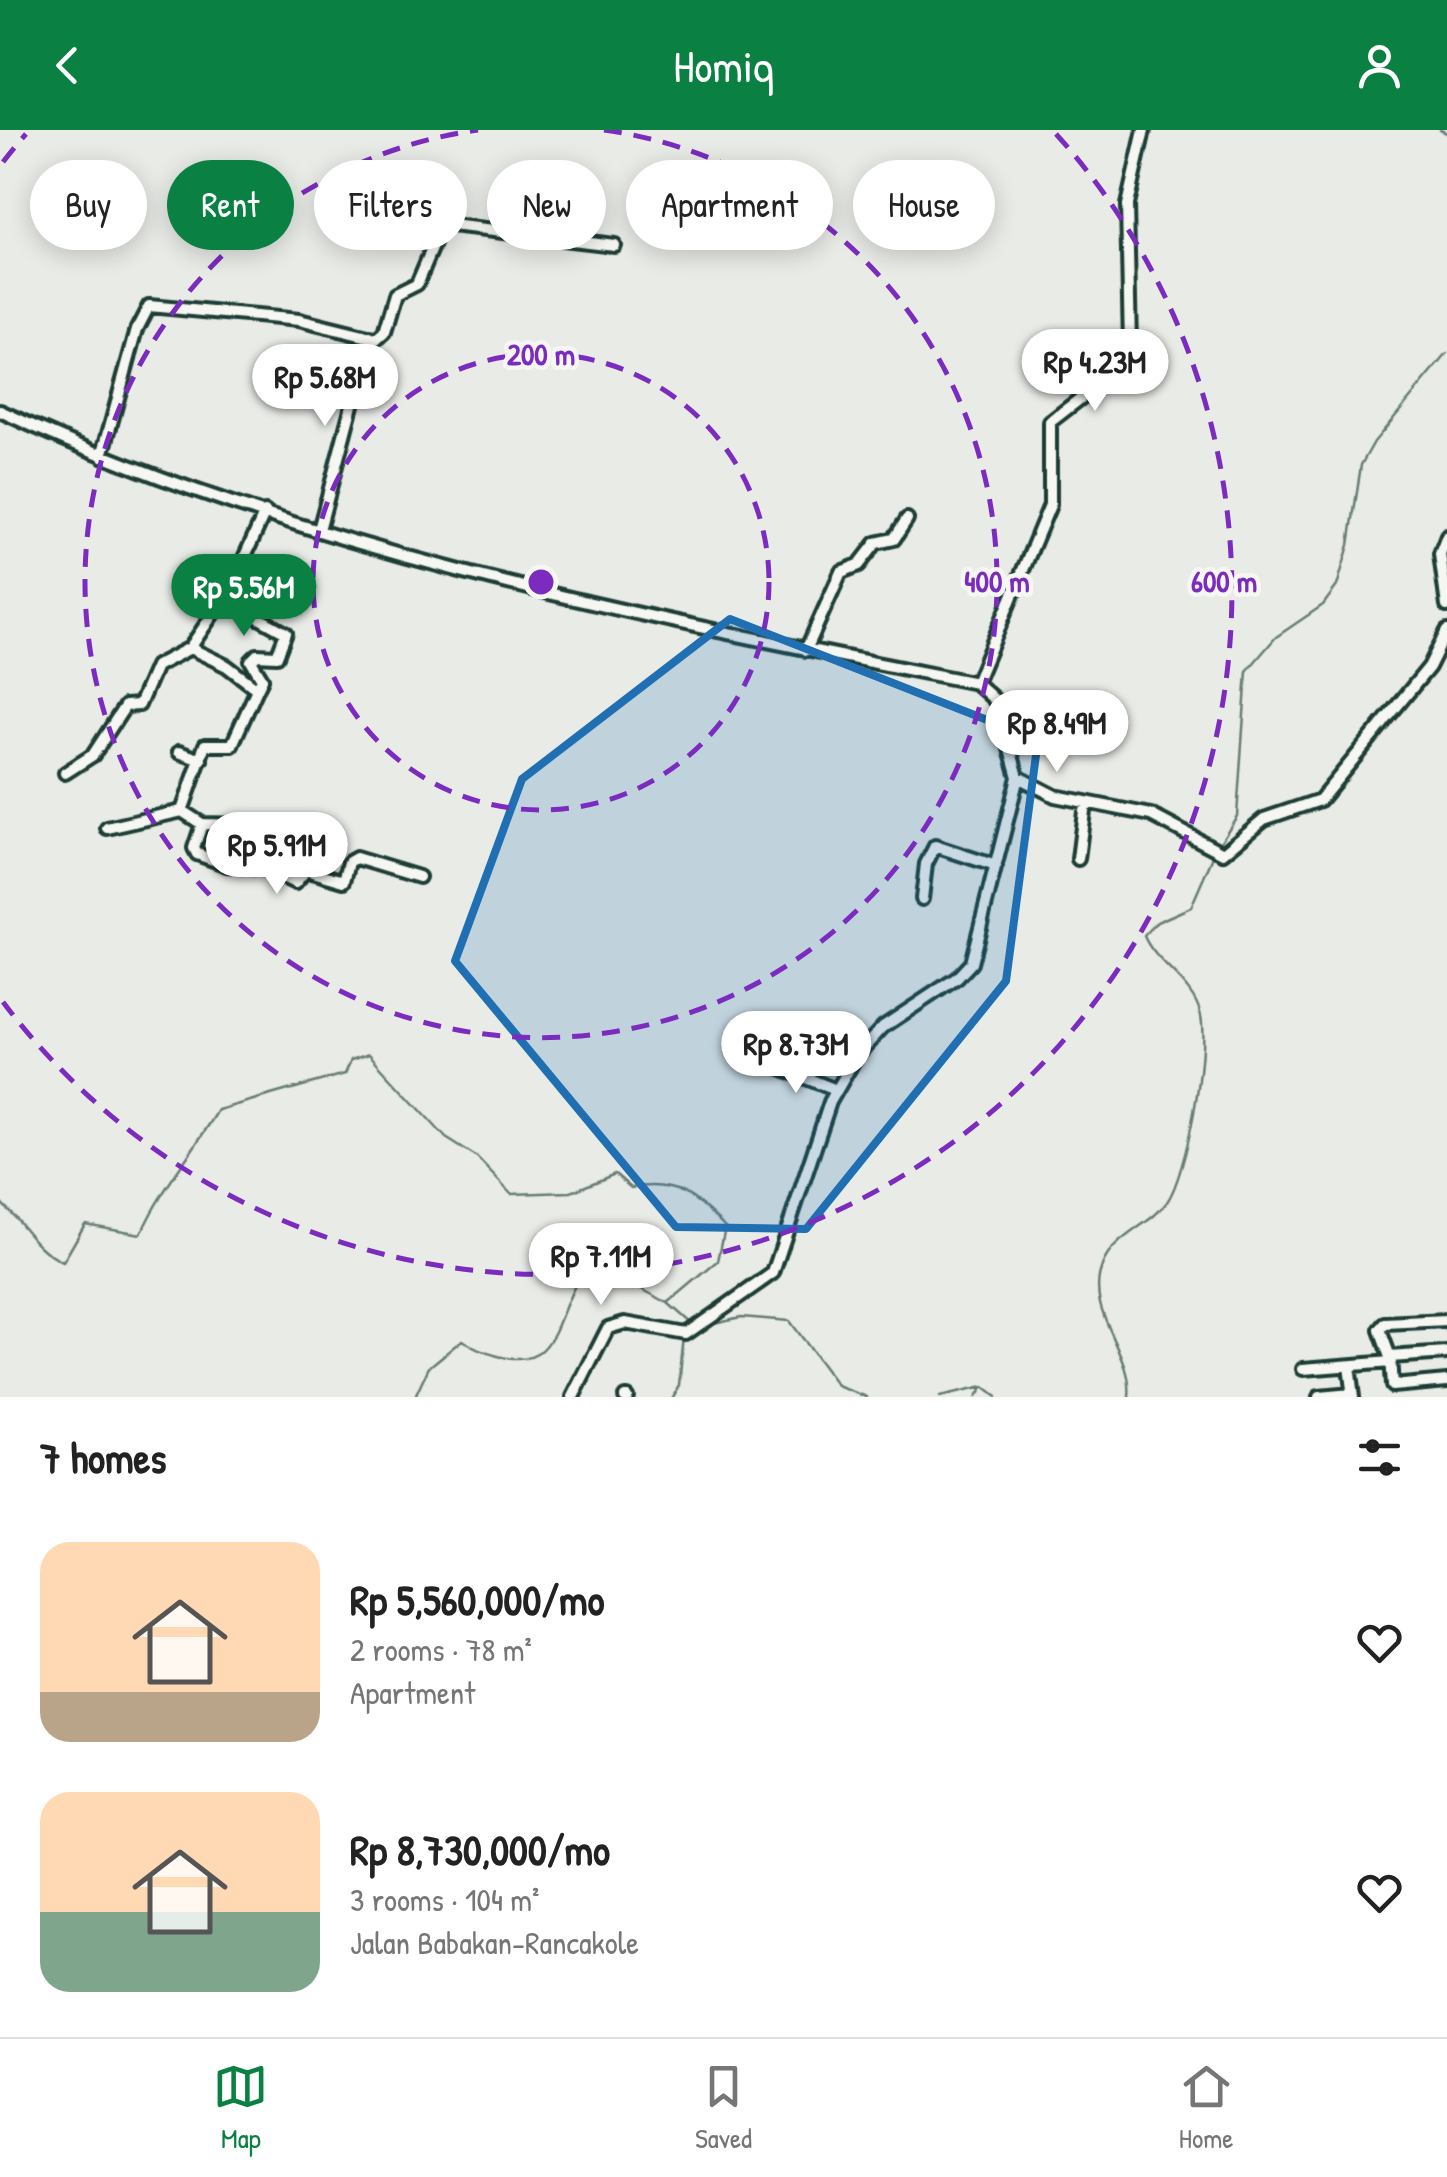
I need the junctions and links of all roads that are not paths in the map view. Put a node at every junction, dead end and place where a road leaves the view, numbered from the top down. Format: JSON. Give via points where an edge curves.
{"nodes":[{"id":1,"x":1144,"y":130,"type":"edge"},
{"id":2,"x":614,"y":245,"type":"dead end"},
{"id":3,"x":370,"y":338,"type":"junction"},
{"id":4,"x":0,"y":411,"type":"edge"},
{"id":5,"x":102,"y":456,"type":"junction"},
{"id":6,"x":265,"y":512,"type":"junction"},
{"id":7,"x":906,"y":519,"type":"dead end"},
{"id":8,"x":319,"y":530,"type":"junction"},
{"id":9,"x":1447,"y":536,"type":"edge"},
{"id":10,"x":223,"y":598,"type":"junction"},
{"id":11,"x":1447,"y":606,"type":"edge"},
{"id":12,"x":1447,"y":631,"type":"edge"},
{"id":13,"x":190,"y":648,"type":"junction"},
{"id":14,"x":806,"y":650,"type":"junction"},
{"id":15,"x":976,"y":684,"type":"junction"},
{"id":16,"x":257,"y":690,"type":"junction"},
{"id":17,"x":179,"y":752,"type":"dead end"},
{"id":18,"x":201,"y":760,"type":"junction"},
{"id":19,"x":65,"y":773,"type":"dead end"},
{"id":20,"x":1018,"y":778,"type":"junction"},
{"id":21,"x":1084,"y":803,"type":"junction"},
{"id":22,"x":182,"y":811,"type":"junction"},
{"id":23,"x":202,"y":824,"type":"junction"},
{"id":24,"x":245,"y":825,"type":"dead end"},
{"id":25,"x":107,"y":828,"type":"dead end"},
{"id":26,"x":1078,"y":858,"type":"dead end"},
{"id":27,"x":996,"y":866,"type":"junction"},
{"id":28,"x":420,"y":877,"type":"dead end"},
{"id":29,"x":922,"y":899,"type":"dead end"},
{"id":30,"x":771,"y":1064,"type":"dead end"},
{"id":31,"x":836,"y":1090,"type":"junction"},
{"id":32,"x":1447,"y":1321,"type":"edge"},
{"id":33,"x":1447,"y":1353,"type":"edge"},
{"id":34,"x":1390,"y":1359,"type":"junction"},
{"id":35,"x":1349,"y":1366,"type":"junction"},
{"id":36,"x":1303,"y":1368,"type":"dead end"},
{"id":37,"x":1447,"y":1380,"type":"edge"},
{"id":38,"x":1393,"y":1391,"type":"edge"},
{"id":39,"x":1352,"y":1396,"type":"edge"},
{"id":40,"x":573,"y":1397,"type":"edge"},
{"id":41,"x":1318,"y":1397,"type":"edge"}],
"edges":[{"from":1,"to":15,"type":"street","via":[[1127,204],[1130,345],[1112,374],[1050,422],[1050,504]]},
{"from":2,"to":3,"type":"street","via":[[442,225],[415,288],[395,295],[384,332]]},
{"from":3,"to":5,"type":"street","via":[[299,320],[149,306]]},
{"from":3,"to":8,"type":"street"},
{"from":4,"to":5,"type":"street"},
{"from":5,"to":6,"type":"street"},
{"from":6,"to":8,"type":"street"},
{"from":6,"to":10,"type":"street"},
{"from":7,"to":14,"type":"street","via":[[894,538],[876,543],[862,563],[842,572]]},
{"from":8,"to":14,"type":"street","via":[[553,598]]},
{"from":9,"to":11,"type":"street","via":[[1440,554]]},
{"from":10,"to":13,"type":"street"},
{"from":10,"to":16,"type":"street","via":[[286,634],[276,656],[251,660],[262,678]]},
{"from":12,"to":21,"type":"street","via":[[1430,667],[1320,800],[1264,819],[1230,851],[1215,850],[1134,809]]},
{"from":13,"to":16,"type":"street"},
{"from":13,"to":19,"type":"street","via":[[156,666],[139,705],[124,708],[93,755]]},
{"from":14,"to":15,"type":"street"},
{"from":15,"to":20,"type":"street","via":[[998,702]]},
{"from":16,"to":18,"type":"street","via":[[234,743],[207,744]]},
{"from":17,"to":18,"type":"street"},
{"from":18,"to":22,"type":"street"},
{"from":20,"to":21,"type":"street"},
{"from":20,"to":27,"type":"street"},
{"from":21,"to":26,"type":"street"},
{"from":22,"to":23,"type":"street"},
{"from":22,"to":25,"type":"street"},
{"from":23,"to":24,"type":"street"},
{"from":23,"to":28,"type":"street","via":[[198,854],[227,866],[270,870],[295,883],[306,870],[344,881],[356,858]]},
{"from":27,"to":29,"type":"street","via":[[935,846]]},
{"from":27,"to":31,"type":"street","via":[[971,963],[882,1028]]},
{"from":30,"to":31,"type":"street"},
{"from":31,"to":40,"type":"street","via":[[773,1273],[704,1325],[679,1335],[611,1325]]},
{"from":32,"to":34,"type":"street","via":[[1382,1325]]},
{"from":33,"to":34,"type":"street"},
{"from":34,"to":35,"type":"street"},
{"from":34,"to":38,"type":"street"},
{"from":35,"to":36,"type":"street"},
{"from":35,"to":39,"type":"street"},
{"from":37,"to":38,"type":"street"},
{"from":39,"to":41,"type":"street"}]}
